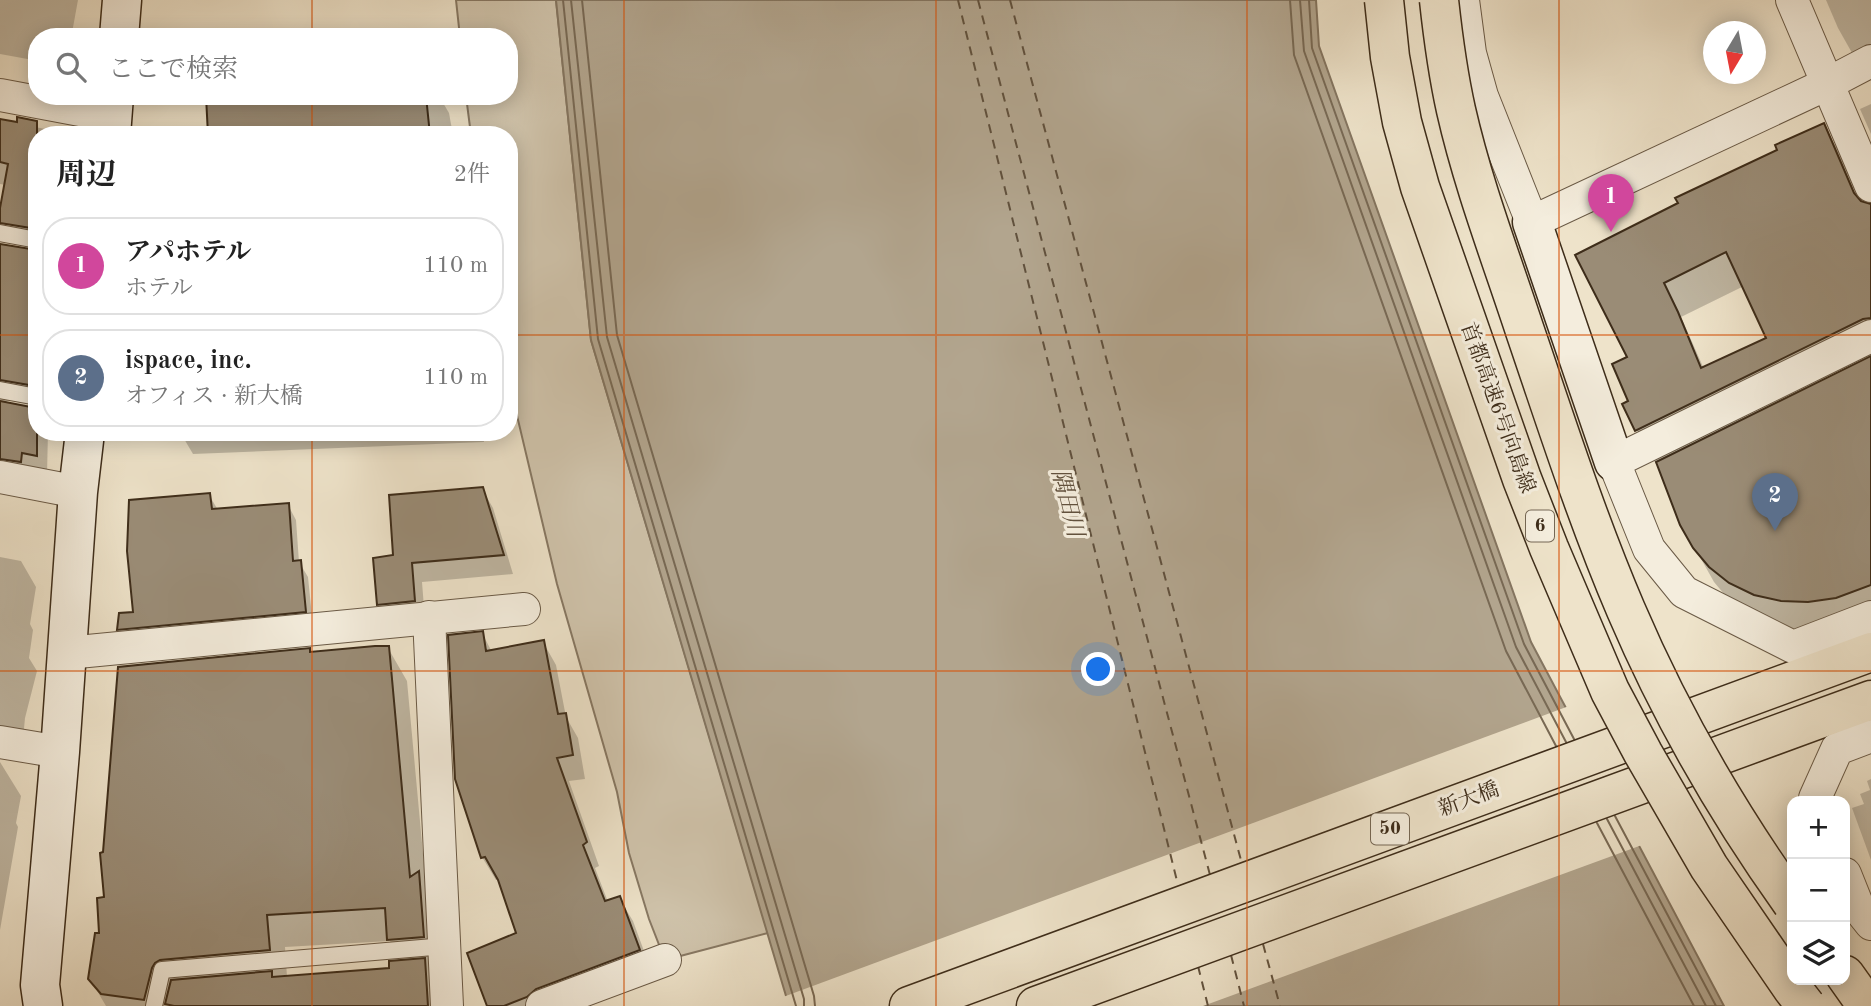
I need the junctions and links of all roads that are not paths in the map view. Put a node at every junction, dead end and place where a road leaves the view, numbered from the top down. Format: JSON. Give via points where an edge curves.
{"nodes":[{"id":1,"x":122,"y":0,"type":"edge"},
{"id":2,"x":1384,"y":0,"type":"edge"},
{"id":3,"x":1439,"y":0,"type":"edge"},
{"id":4,"x":1463,"y":0,"type":"edge"},
{"id":5,"x":1792,"y":0,"type":"edge"},
{"id":6,"x":120,"y":28,"type":"edge"},
{"id":7,"x":1871,"y":61,"type":"edge"},
{"id":8,"x":1827,"y":84,"type":"junction"},
{"id":9,"x":0,"y":95,"type":"edge"},
{"id":10,"x":28,"y":100,"type":"edge"},
{"id":11,"x":53,"y":105,"type":"edge"},
{"id":12,"x":112,"y":116,"type":"edge"},
{"id":13,"x":1871,"y":186,"type":"edge"},
{"id":14,"x":1532,"y":222,"type":"junction"},
{"id":15,"x":0,"y":233,"type":"edge"},
{"id":16,"x":28,"y":238,"type":"edge"},
{"id":17,"x":1871,"y":336,"type":"edge"},
{"id":18,"x":0,"y":390,"type":"edge"},
{"id":19,"x":28,"y":395,"type":"edge"},
{"id":20,"x":84,"y":441,"type":"edge"},
{"id":21,"x":1614,"y":463,"type":"junction"},
{"id":22,"x":0,"y":477,"type":"edge"},
{"id":23,"x":78,"y":492,"type":"junction"},
{"id":24,"x":524,"y":609,"type":"dead end"},
{"id":25,"x":429,"y":617,"type":"junction"},
{"id":26,"x":1871,"y":618,"type":"edge"},
{"id":27,"x":1871,"y":652,"type":"edge"},
{"id":28,"x":67,"y":653,"type":"junction"},
{"id":29,"x":1871,"y":700,"type":"edge"},
{"id":30,"x":1871,"y":736,"type":"edge"},
{"id":31,"x":0,"y":742,"type":"edge"},
{"id":32,"x":60,"y":752,"type":"junction"},
{"id":33,"x":1816,"y":796,"type":"edge"},
{"id":34,"x":1850,"y":883,"type":"edge"},
{"id":35,"x":1787,"y":895,"type":"edge"},
{"id":36,"x":1867,"y":912,"type":"edge"},
{"id":37,"x":444,"y":946,"type":"junction"},
{"id":38,"x":665,"y":960,"type":"dead end"},
{"id":39,"x":1850,"y":982,"type":"edge"},
{"id":40,"x":43,"y":1006,"type":"edge"},
{"id":41,"x":154,"y":1006,"type":"edge"},
{"id":42,"x":447,"y":1006,"type":"edge"},
{"id":43,"x":542,"y":1006,"type":"edge"},
{"id":44,"x":909,"y":1006,"type":"edge"},
{"id":45,"x":1036,"y":1006,"type":"edge"},
{"id":46,"x":1807,"y":1006,"type":"edge"},
{"id":47,"x":1867,"y":1006,"type":"edge"}],
"edges":[{"from":1,"to":6,"type":"street"},
{"from":2,"to":46,"type":"main road","name":"首都高速6号向島線","number":"6","bridge":true,"via":[[1402,122],[1420,187],[1522,479],[1574,609],[1611,691],[1673,807],[1709,867]]},
{"from":3,"to":35,"type":"main road","number":"6","bridge":true,"via":[[1456,110],[1472,171],[1595,533],[1685,734]]},
{"from":4,"to":14,"type":"street","via":[[1482,96]]},
{"from":5,"to":8,"type":"street"},
{"from":7,"to":8,"type":"street"},
{"from":8,"to":13,"type":"street"},
{"from":8,"to":14,"type":"street"},
{"from":9,"to":10,"type":"street"},
{"from":11,"to":12,"type":"street"},
{"from":14,"to":21,"type":"street"},
{"from":15,"to":16,"type":"lane"},
{"from":17,"to":21,"type":"street"},
{"from":18,"to":19,"type":"lane"},
{"from":20,"to":23,"type":"street"},
{"from":21,"to":26,"type":"street","via":[[1649,548],[1684,592],[1793,647]]},
{"from":22,"to":23,"type":"street"},
{"from":23,"to":28,"type":"street"},
{"from":24,"to":25,"type":"street"},
{"from":25,"to":28,"type":"street"},
{"from":25,"to":37,"type":"street"},
{"from":27,"to":44,"type":"main road","name":"新大橋","number":"50","bridge":true},
{"from":28,"to":32,"type":"street"},
{"from":29,"to":45,"type":"main road","number":"50","bridge":true},
{"from":30,"to":33,"type":"street","via":[[1837,749]]},
{"from":31,"to":32,"type":"street"},
{"from":32,"to":40,"type":"street","via":[[40,985]]},
{"from":34,"to":36,"type":"street"},
{"from":37,"to":41,"type":"lane","via":[[162,970]]},
{"from":37,"to":42,"type":"street"},
{"from":38,"to":43,"type":"street"},
{"from":39,"to":47,"type":"main road"}]}
